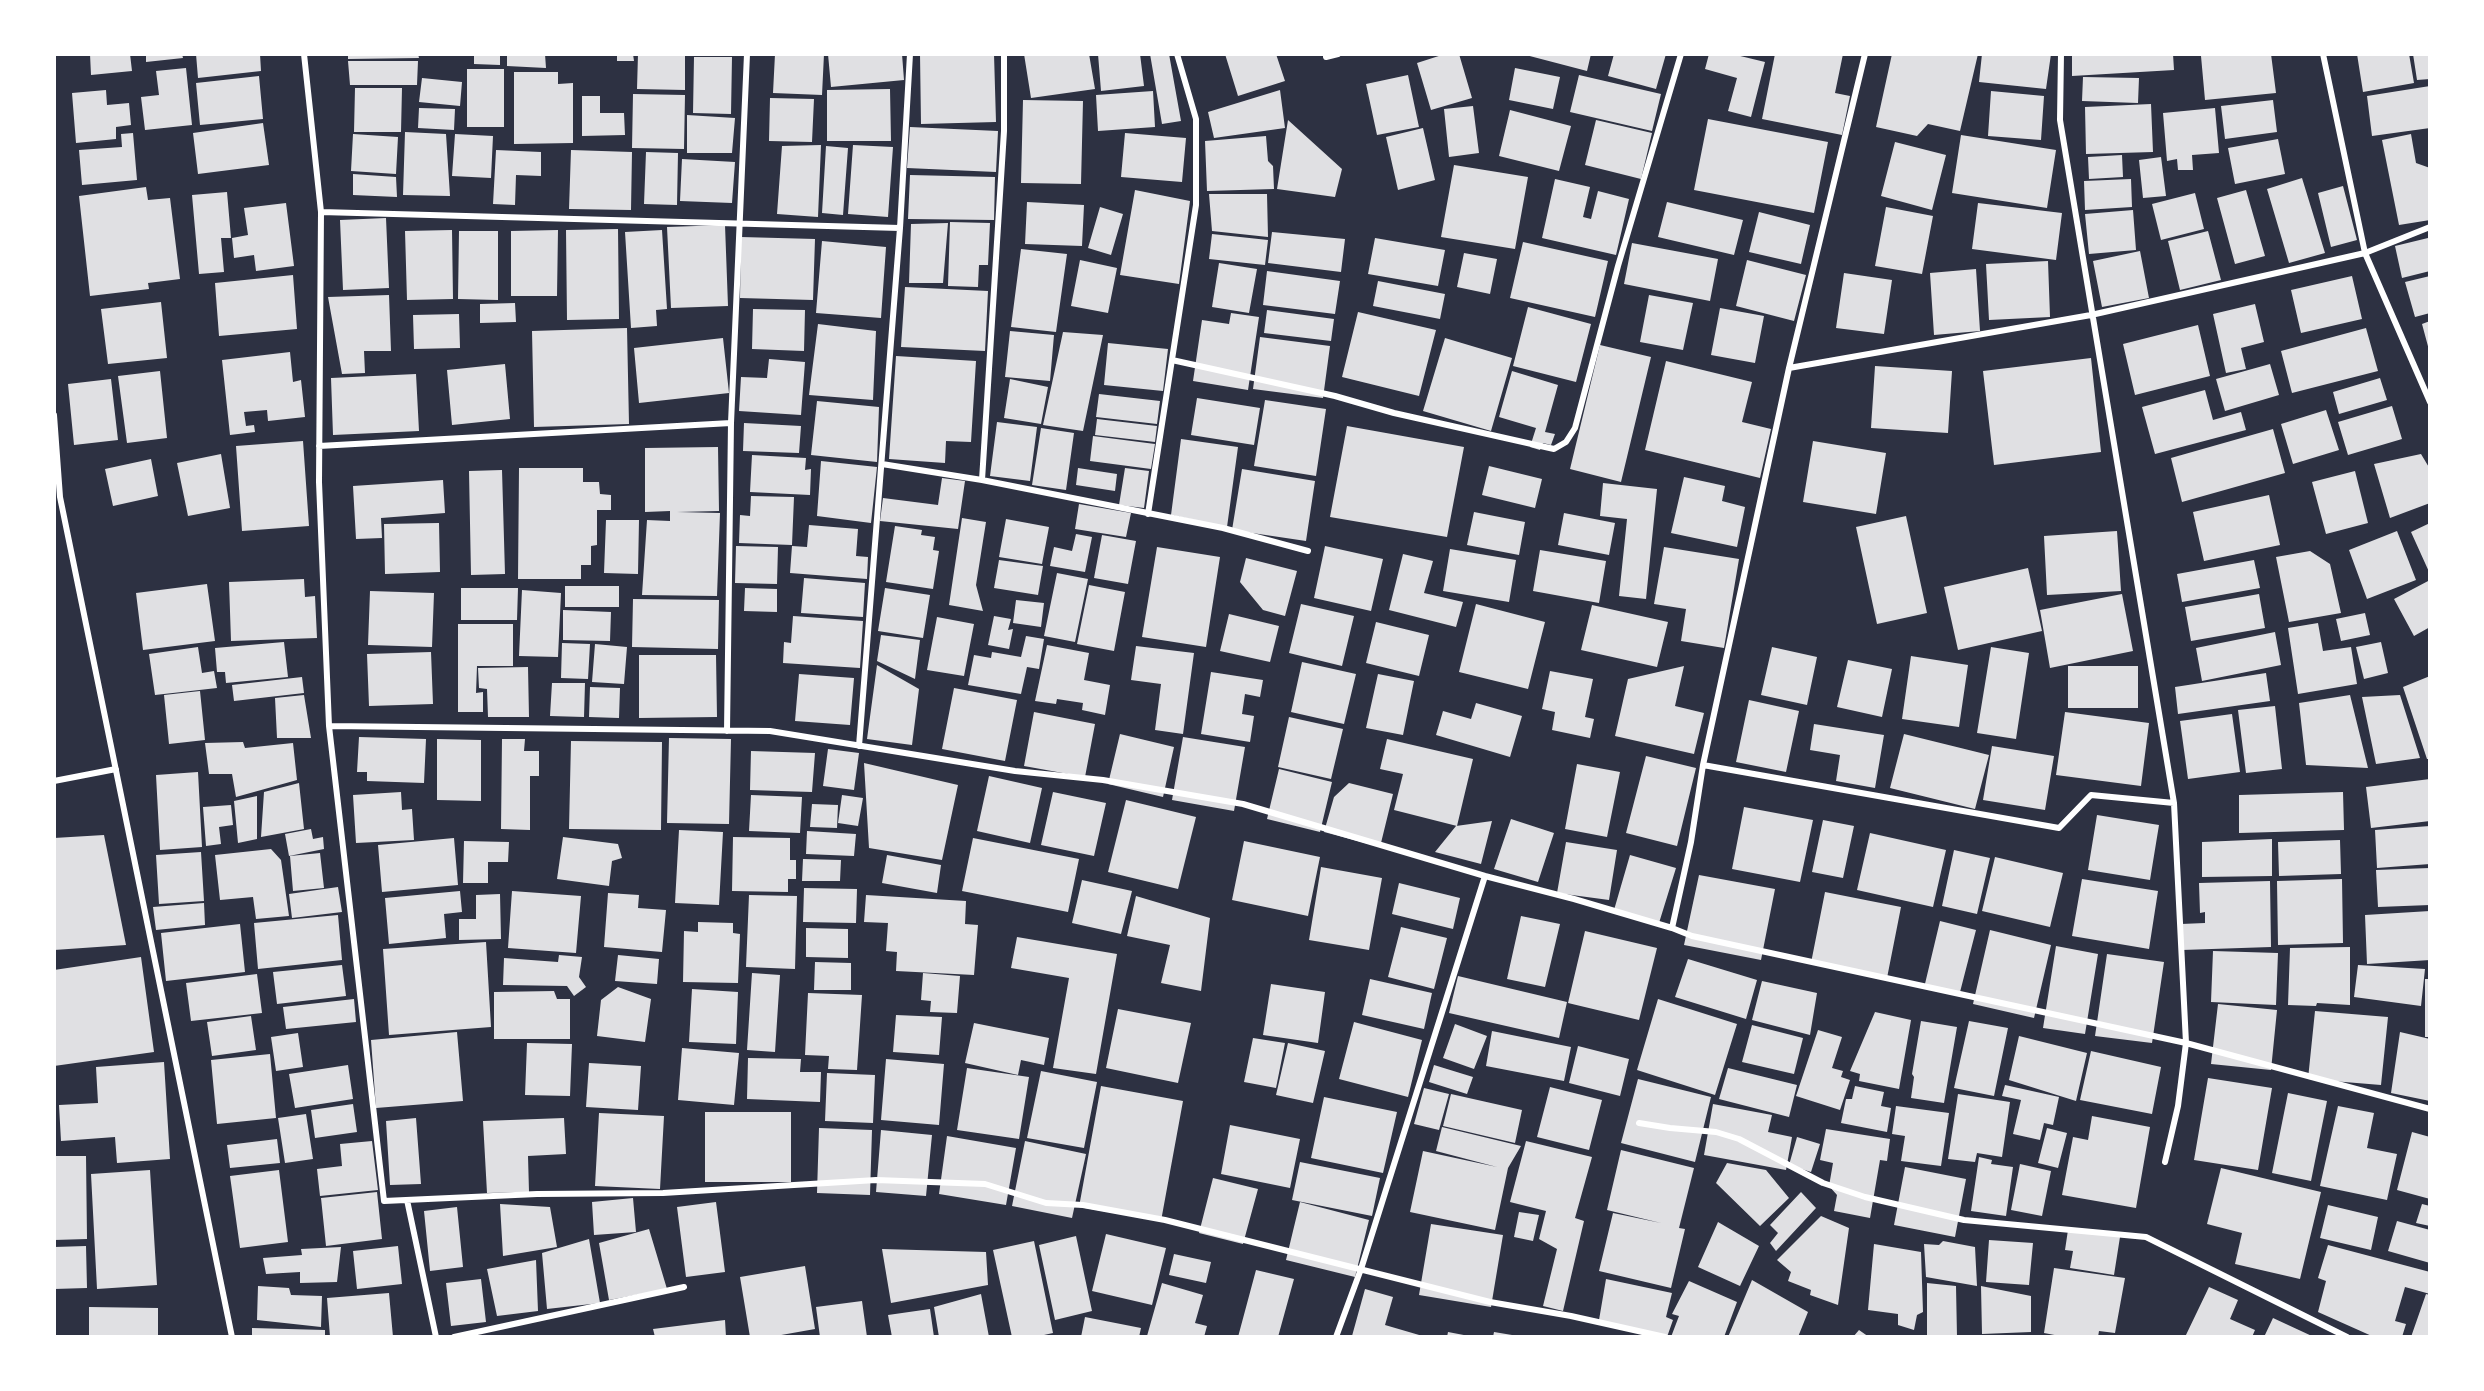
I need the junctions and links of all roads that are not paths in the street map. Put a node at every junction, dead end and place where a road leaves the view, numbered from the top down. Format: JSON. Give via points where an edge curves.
{"nodes":[{"id":1,"x":304,"y":54,"type":"edge"},
{"id":2,"x":747,"y":54,"type":"edge"},
{"id":3,"x":910,"y":54,"type":"edge"},
{"id":4,"x":1004,"y":54,"type":"edge"},
{"id":5,"x":1177,"y":54,"type":"edge"},
{"id":6,"x":1338,"y":54,"type":"edge"},
{"id":7,"x":1681,"y":54,"type":"edge"},
{"id":8,"x":1865,"y":54,"type":"edge"},
{"id":9,"x":2061,"y":54,"type":"edge"},
{"id":10,"x":2323,"y":54,"type":"edge"},
{"id":11,"x":1326,"y":57,"type":"dead end"},
{"id":12,"x":321,"y":212,"type":"junction"},
{"id":13,"x":738,"y":224,"type":"junction"},
{"id":14,"x":2430,"y":227,"type":"edge"},
{"id":15,"x":900,"y":228,"type":"junction"},
{"id":16,"x":2365,"y":253,"type":"junction"},
{"id":17,"x":2091,"y":315,"type":"junction"},
{"id":18,"x":1172,"y":360,"type":"junction"},
{"id":19,"x":1789,"y":368,"type":"junction"},
{"id":20,"x":2430,"y":402,"type":"edge"},
{"id":21,"x":54,"y":415,"type":"edge"},
{"id":22,"x":731,"y":423,"type":"junction"},
{"id":23,"x":320,"y":446,"type":"junction"},
{"id":24,"x":882,"y":464,"type":"junction"},
{"id":25,"x":982,"y":480,"type":"junction"},
{"id":26,"x":57,"y":497,"type":"edge"},
{"id":27,"x":1148,"y":514,"type":"junction"},
{"id":28,"x":1308,"y":551,"type":"dead end"},
{"id":29,"x":328,"y":726,"type":"junction"},
{"id":30,"x":727,"y":731,"type":"junction"},
{"id":31,"x":859,"y":746,"type":"junction"},
{"id":32,"x":1703,"y":765,"type":"junction"},
{"id":33,"x":116,"y":769,"type":"junction"},
{"id":34,"x":54,"y":781,"type":"edge"},
{"id":35,"x":2174,"y":803,"type":"junction"},
{"id":36,"x":1485,"y":876,"type":"junction"},
{"id":37,"x":1672,"y":928,"type":"junction"},
{"id":38,"x":2186,"y":1043,"type":"junction"},
{"id":39,"x":2430,"y":1109,"type":"edge"},
{"id":40,"x":1639,"y":1123,"type":"dead end"},
{"id":41,"x":2165,"y":1162,"type":"dead end"},
{"id":42,"x":407,"y":1200,"type":"junction"},
{"id":43,"x":1361,"y":1269,"type":"junction"},
{"id":44,"x":684,"y":1287,"type":"dead end"},
{"id":45,"x":232,"y":1337,"type":"edge"},
{"id":46,"x":436,"y":1337,"type":"edge"},
{"id":47,"x":454,"y":1337,"type":"edge"},
{"id":48,"x":1336,"y":1337,"type":"edge"},
{"id":49,"x":1665,"y":1337,"type":"edge"},
{"id":50,"x":2347,"y":1337,"type":"edge"}],
"edges":[{"from":1,"to":12,"type":"street"},
{"from":2,"to":13,"type":"street"},
{"from":3,"to":15,"type":"street"},
{"from":4,"to":25,"type":"street","via":[[1004,131]]},
{"from":5,"to":18,"type":"street","via":[[1197,119],[1196,205]]},
{"from":6,"to":11,"type":"street"},
{"from":7,"to":18,"type":"street","via":[[1575,428],[1566,442],[1554,449]]},
{"from":8,"to":19,"type":"street"},
{"from":9,"to":17,"type":"street","via":[[2060,120]]},
{"from":10,"to":16,"type":"street"},
{"from":12,"to":13,"type":"street"},
{"from":12,"to":23,"type":"street"},
{"from":13,"to":15,"type":"street"},
{"from":13,"to":22,"type":"street"},
{"from":14,"to":16,"type":"street"},
{"from":15,"to":24,"type":"street"},
{"from":16,"to":17,"type":"street"},
{"from":16,"to":20,"type":"street"},
{"from":17,"to":19,"type":"street"},
{"from":17,"to":35,"type":"street"},
{"from":18,"to":27,"type":"street"},
{"from":19,"to":32,"type":"street"},
{"from":21,"to":26,"type":"street"},
{"from":22,"to":23,"type":"street"},
{"from":22,"to":30,"type":"street"},
{"from":23,"to":29,"type":"street"},
{"from":24,"to":25,"type":"street"},
{"from":24,"to":31,"type":"street"},
{"from":25,"to":27,"type":"street"},
{"from":26,"to":33,"type":"street"},
{"from":27,"to":28,"type":"street","via":[[1223,528]]},
{"from":29,"to":30,"type":"street"},
{"from":29,"to":42,"type":"street","via":[[384,1201]]},
{"from":30,"to":31,"type":"street","via":[[770,731]]},
{"from":31,"to":36,"type":"street","via":[[1243,804]]},
{"from":32,"to":35,"type":"street","via":[[2059,828],[2091,795]]},
{"from":32,"to":37,"type":"street"},
{"from":33,"to":34,"type":"street"},
{"from":33,"to":45,"type":"street"},
{"from":35,"to":38,"type":"street"},
{"from":36,"to":37,"type":"street"},
{"from":36,"to":43,"type":"street"},
{"from":37,"to":38,"type":"street","via":[[1709,940]]},
{"from":38,"to":39,"type":"street"},
{"from":38,"to":41,"type":"street","via":[[2178,1106]]},
{"from":40,"to":50,"type":"street","via":[[1716,1132],[1739,1139],[1823,1183],[1964,1221],[2146,1237]]},
{"from":42,"to":43,"type":"street","via":[[663,1193],[876,1180],[985,1184],[1046,1203],[1083,1205],[1165,1220]]},
{"from":42,"to":46,"type":"street"},
{"from":43,"to":48,"type":"street"},
{"from":43,"to":49,"type":"street","via":[[1490,1302]]},
{"from":44,"to":47,"type":"street"}]}
